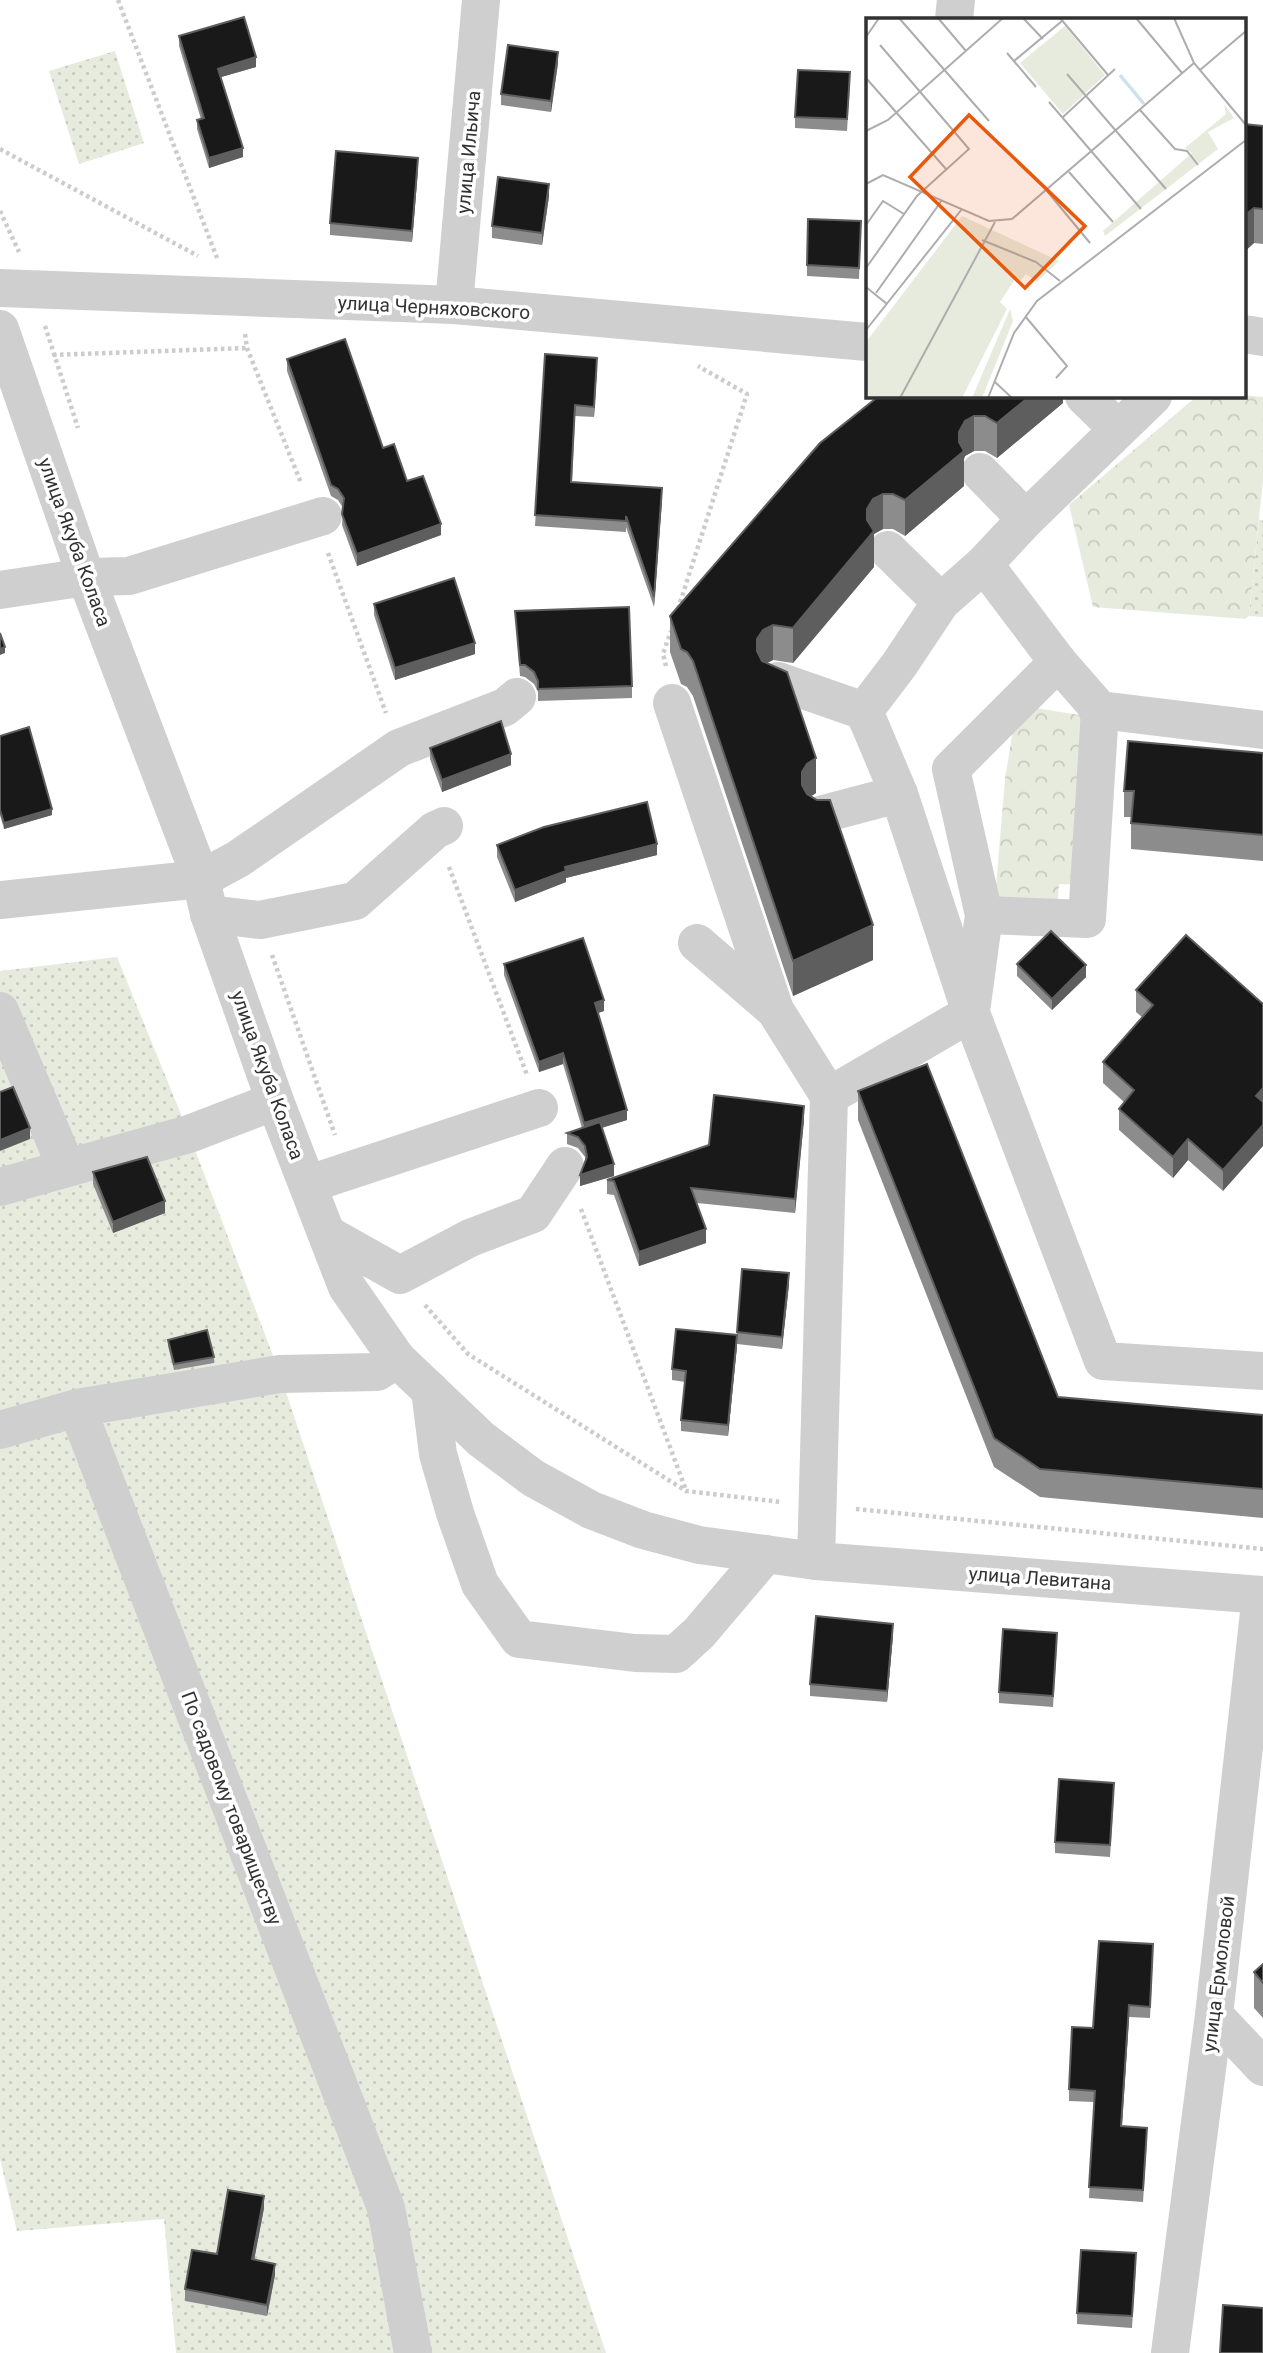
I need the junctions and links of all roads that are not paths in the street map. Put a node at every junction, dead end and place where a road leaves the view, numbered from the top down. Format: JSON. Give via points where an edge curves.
{"nodes":[{"id":1,"x":481,"y":0,"type":"edge"},
{"id":2,"x":956,"y":0,"type":"edge"},
{"id":3,"x":954,"y":18,"type":"edge"},
{"id":4,"x":0,"y":288,"type":"edge"},
{"id":5,"x":454,"y":305,"type":"junction"},
{"id":6,"x":0,"y":329,"type":"edge"},
{"id":7,"x":866,"y":342,"type":"edge"},
{"id":8,"x":1085,"y":397,"type":"edge"},
{"id":9,"x":1152,"y":397,"type":"edge"},
{"id":10,"x":1118,"y":429,"type":"junction"},
{"id":11,"x":980,"y":472,"type":"edge"},
{"id":12,"x":319,"y":517,"type":"road end"},
{"id":13,"x":1026,"y":519,"type":"junction"},
{"id":14,"x":888,"y":550,"type":"edge"},
{"id":15,"x":984,"y":564,"type":"junction"},
{"id":16,"x":86,"y":577,"type":"junction"},
{"id":17,"x":0,"y":590,"type":"edge"},
{"id":18,"x":941,"y":602,"type":"junction"},
{"id":19,"x":1058,"y":662,"type":"junction"},
{"id":20,"x":778,"y":681,"type":"edge"},
{"id":21,"x":517,"y":697,"type":"dead end"},
{"id":22,"x":672,"y":703,"type":"road end"},
{"id":23,"x":1100,"y":709,"type":"junction"},
{"id":24,"x":864,"y":711,"type":"junction"},
{"id":25,"x":1263,"y":730,"type":"edge"},
{"id":26,"x":899,"y":794,"type":"junction"},
{"id":27,"x":824,"y":814,"type":"edge"},
{"id":28,"x":439,"y":828,"type":"road end"},
{"id":29,"x":205,"y":897,"type":"junction"},
{"id":30,"x":0,"y":900,"type":"edge"},
{"id":31,"x":984,"y":915,"type":"junction"},
{"id":32,"x":697,"y":943,"type":"dead end"},
{"id":33,"x":775,"y":1010,"type":"junction"},
{"id":34,"x":0,"y":1011,"type":"edge"},
{"id":35,"x":971,"y":1013,"type":"junction"},
{"id":36,"x":829,"y":1096,"type":"junction"},
{"id":37,"x":275,"y":1101,"type":"junction"},
{"id":38,"x":539,"y":1108,"type":"road end"},
{"id":39,"x":565,"y":1166,"type":"road end"},
{"id":40,"x":66,"y":1167,"type":"junction"},
{"id":41,"x":309,"y":1184,"type":"junction"},
{"id":42,"x":0,"y":1186,"type":"edge"},
{"id":43,"x":327,"y":1234,"type":"junction"},
{"id":44,"x":397,"y":1359,"type":"junction"},
{"id":45,"x":1263,"y":1371,"type":"edge"},
{"id":46,"x":430,"y":1390,"type":"junction"},
{"id":47,"x":77,"y":1408,"type":"junction"},
{"id":48,"x":0,"y":1430,"type":"edge"},
{"id":49,"x":766,"y":1554,"type":"junction"},
{"id":50,"x":816,"y":1561,"type":"junction"},
{"id":51,"x":1262,"y":1595,"type":"edge"},
{"id":52,"x":1213,"y":2015,"type":"junction"},
{"id":53,"x":1263,"y":2067,"type":"edge"},
{"id":54,"x":413,"y":2353,"type":"edge"},
{"id":55,"x":1170,"y":2353,"type":"edge"}],
"edges":[{"from":1,"to":5,"type":"street","name":"улица Ильича"},
{"from":2,"to":3,"type":"street"},
{"from":4,"to":5,"type":"street","name":"улица Черняховского"},
{"from":5,"to":7,"type":"street","name":"улица Черняховского"},
{"from":6,"to":16,"type":"street","name":"улица Якуба Коласа"},
{"from":8,"to":10,"type":"street"},
{"from":9,"to":10,"type":"street"},
{"from":10,"to":13,"type":"street"},
{"from":11,"to":13,"type":"street"},
{"from":12,"to":16,"type":"street","via":[[129,576]]},
{"from":13,"to":15,"type":"street"},
{"from":14,"to":18,"type":"street"},
{"from":15,"to":18,"type":"street"},
{"from":15,"to":19,"type":"street"},
{"from":16,"to":17,"type":"street"},
{"from":16,"to":29,"type":"street","name":"улица Якуба Коласа"},
{"from":18,"to":24,"type":"street"},
{"from":19,"to":23,"type":"street"},
{"from":19,"to":31,"type":"street","via":[[951,769]]},
{"from":20,"to":24,"type":"street"},
{"from":21,"to":29,"type":"street","via":[[505,707],[399,748],[238,859]]},
{"from":22,"to":33,"type":"street"},
{"from":23,"to":25,"type":"street"},
{"from":23,"to":31,"type":"street","via":[[1087,919]]},
{"from":24,"to":26,"type":"street"},
{"from":26,"to":27,"type":"street"},
{"from":26,"to":35,"type":"street"},
{"from":28,"to":29,"type":"street","via":[[355,901],[260,920]]},
{"from":29,"to":30,"type":"street"},
{"from":29,"to":37,"type":"street","name":"улица Якуба Коласа"},
{"from":31,"to":35,"type":"street"},
{"from":32,"to":33,"type":"street"},
{"from":33,"to":36,"type":"street"},
{"from":34,"to":40,"type":"street"},
{"from":35,"to":36,"type":"street"},
{"from":35,"to":45,"type":"street","via":[[1103,1361]]},
{"from":36,"to":50,"type":"street"},
{"from":37,"to":40,"type":"street","via":[[189,1134]]},
{"from":37,"to":41,"type":"street","name":"улица Якуба Коласа"},
{"from":38,"to":41,"type":"street"},
{"from":39,"to":43,"type":"street","via":[[533,1214],[470,1238],[400,1275]]},
{"from":40,"to":42,"type":"street"},
{"from":41,"to":43,"type":"street","name":"улица Якуба Коласа"},
{"from":43,"to":44,"type":"street","name":"улица Якуба Коласа","via":[[347,1287]]},
{"from":44,"to":46,"type":"street","name":"улица Якуба Коласа"},
{"from":44,"to":47,"type":"street","via":[[377,1372],[280,1374]]},
{"from":46,"to":49,"type":"street","name":"улица Якуба Коласа","via":[[533,1478],[591,1510],[699,1545]]},
{"from":46,"to":49,"type":"street","via":[[438,1454],[480,1584],[519,1639],[676,1654]]},
{"from":47,"to":48,"type":"street"},
{"from":47,"to":54,"type":"street","name":"По садовому товариществу","via":[[386,2207]]},
{"from":49,"to":50,"type":"street","name":"улица Якуба Коласа"},
{"from":50,"to":51,"type":"street","name":"улица Левитана"},
{"from":51,"to":52,"type":"street","name":"улица Ермоловой"},
{"from":52,"to":53,"type":"street"},
{"from":52,"to":55,"type":"street","name":"улица Ермоловой"}]}
